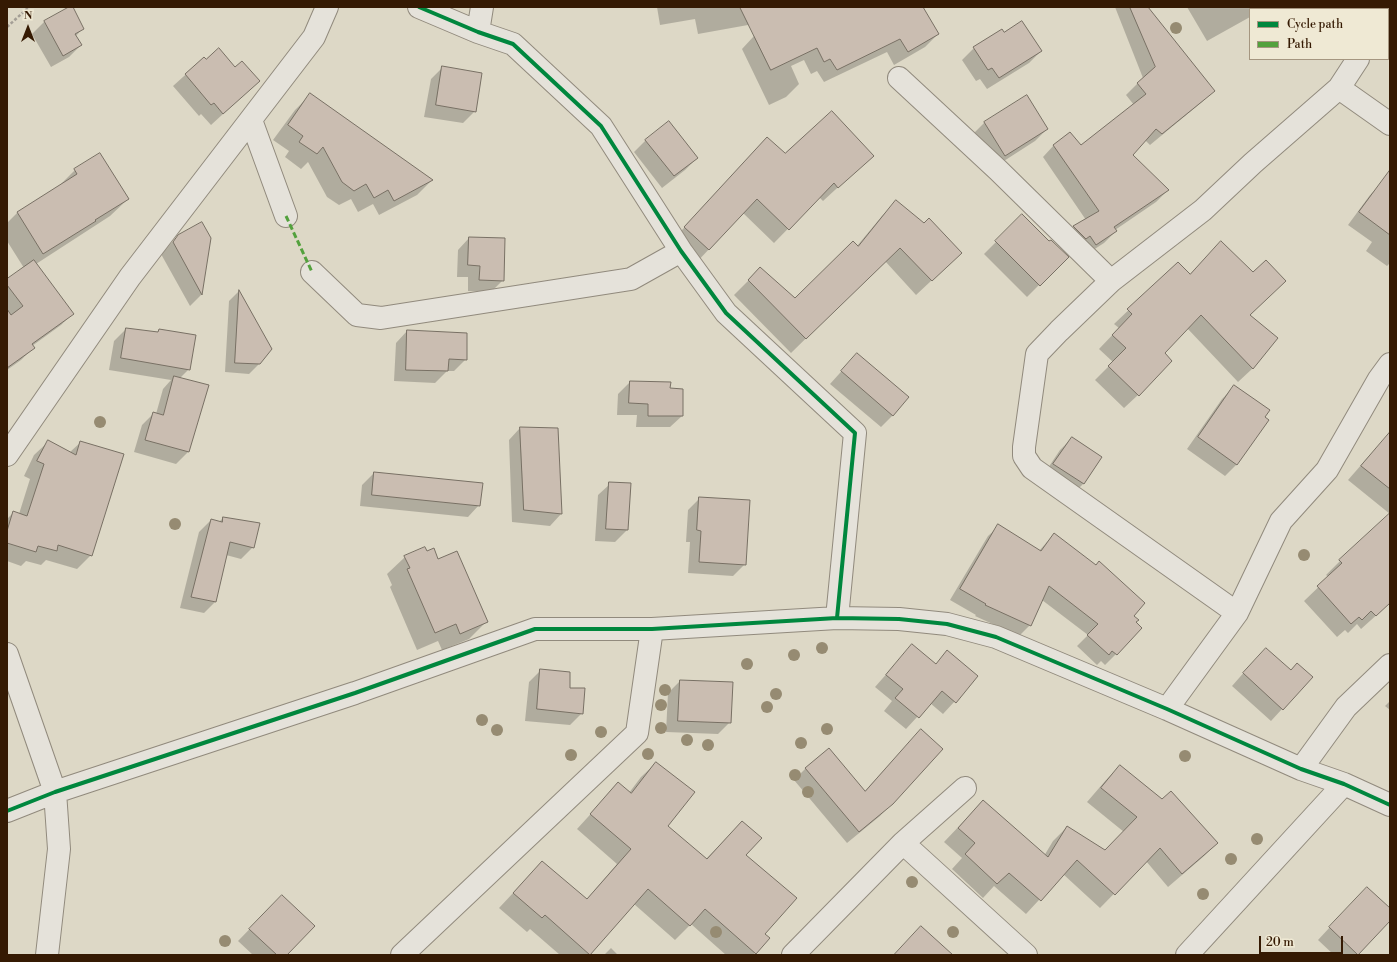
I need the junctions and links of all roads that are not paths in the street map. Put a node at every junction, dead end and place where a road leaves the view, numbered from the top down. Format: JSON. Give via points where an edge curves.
{"nodes":[{"id":1,"x":419,"y":7,"type":"edge"},
{"id":2,"x":482,"y":7,"type":"edge"},
{"id":3,"x":322,"y":9,"type":"edge"},
{"id":4,"x":478,"y":32,"type":"junction"},
{"id":5,"x":1357,"y":60,"type":"edge"},
{"id":6,"x":899,"y":78,"type":"dead end"},
{"id":7,"x":1339,"y":88,"type":"junction"},
{"id":8,"x":251,"y":120,"type":"junction"},
{"id":9,"x":1390,"y":124,"type":"edge"},
{"id":10,"x":286,"y":216,"type":"dead end"},
{"id":11,"x":681,"y":251,"type":"junction"},
{"id":12,"x":312,"y":272,"type":"dead end"},
{"id":13,"x":1111,"y":281,"type":"junction"},
{"id":14,"x":1390,"y":364,"type":"edge"},
{"id":15,"x":7,"y":455,"type":"edge"},
{"id":16,"x":1237,"y":613,"type":"junction"},
{"id":17,"x":837,"y":618,"type":"junction"},
{"id":18,"x":652,"y":629,"type":"junction"},
{"id":19,"x":7,"y":654,"type":"edge"},
{"id":20,"x":1390,"y":665,"type":"edge"},
{"id":21,"x":1167,"y":708,"type":"junction"},
{"id":22,"x":1301,"y":769,"type":"junction"},
{"id":23,"x":1344,"y":784,"type":"junction"},
{"id":24,"x":964,"y":788,"type":"dead end"},
{"id":25,"x":55,"y":792,"type":"junction"},
{"id":26,"x":1390,"y":805,"type":"edge"},
{"id":27,"x":7,"y":811,"type":"edge"},
{"id":28,"x":903,"y":843,"type":"junction"},
{"id":29,"x":47,"y":955,"type":"edge"},
{"id":30,"x":402,"y":955,"type":"edge"},
{"id":31,"x":793,"y":955,"type":"edge"},
{"id":32,"x":1026,"y":955,"type":"edge"},
{"id":33,"x":1187,"y":955,"type":"edge"}],
"edges":[{"from":1,"to":4,"type":"street"},
{"from":2,"to":4,"type":"street"},
{"from":3,"to":8,"type":"street","via":[[314,37]]},
{"from":4,"to":11,"type":"street","via":[[513,44],[601,126]]},
{"from":5,"to":7,"type":"street"},
{"from":6,"to":13,"type":"street","via":[[998,170]]},
{"from":7,"to":9,"type":"street"},
{"from":7,"to":13,"type":"street","via":[[1203,210]]},
{"from":8,"to":10,"type":"street"},
{"from":8,"to":15,"type":"street","via":[[130,277]]},
{"from":11,"to":12,"type":"street","via":[[631,279],[381,318],[357,315]]},
{"from":11,"to":17,"type":"street","via":[[726,313],[855,433]]},
{"from":13,"to":16,"type":"street","via":[[1038,354],[1026,422],[1024,456],[1032,468]]},
{"from":14,"to":16,"type":"street","via":[[1327,470],[1281,521]]},
{"from":16,"to":21,"type":"street"},
{"from":17,"to":18,"type":"street"},
{"from":17,"to":21,"type":"street","via":[[899,619],[947,624],[996,637]]},
{"from":18,"to":25,"type":"street","via":[[535,629],[355,693]]},
{"from":18,"to":30,"type":"street","via":[[637,733]]},
{"from":19,"to":25,"type":"street"},
{"from":20,"to":22,"type":"street","via":[[1346,707]]},
{"from":21,"to":22,"type":"street"},
{"from":22,"to":23,"type":"street"},
{"from":23,"to":26,"type":"street"},
{"from":23,"to":33,"type":"street"},
{"from":24,"to":28,"type":"street"},
{"from":25,"to":27,"type":"street"},
{"from":25,"to":29,"type":"street","via":[[59,849]]},
{"from":28,"to":31,"type":"street"},
{"from":28,"to":32,"type":"street"}]}
